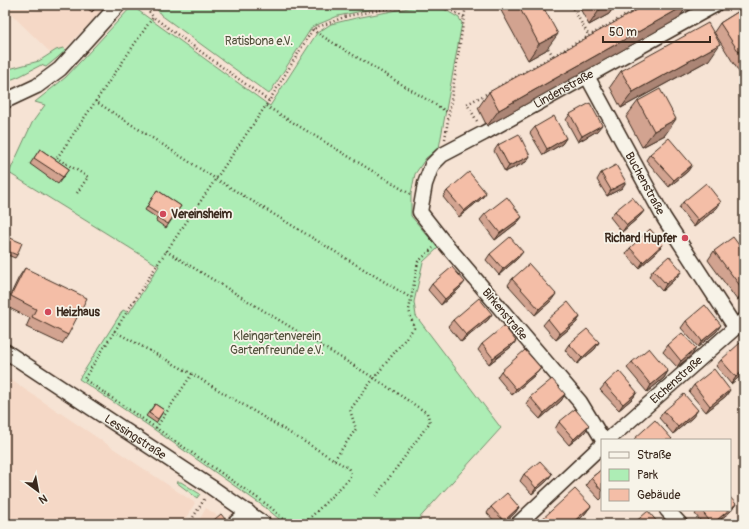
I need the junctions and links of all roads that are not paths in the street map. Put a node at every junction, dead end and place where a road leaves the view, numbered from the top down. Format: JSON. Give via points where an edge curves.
{"nodes":[{"id":1,"x":118,"y":5,"type":"edge"},
{"id":2,"x":715,"y":5,"type":"edge"},
{"id":3,"x":587,"y":76,"type":"junction"},
{"id":4,"x":5,"y":101,"type":"edge"},
{"id":5,"x":425,"y":184,"type":"joint"},
{"id":6,"x":740,"y":324,"type":"edge"},
{"id":7,"x":5,"y":351,"type":"edge"},
{"id":8,"x":602,"y":439,"type":"edge"},
{"id":9,"x":609,"y":439,"type":"edge"},
{"id":10,"x":601,"y":446,"type":"edge"},
{"id":11,"x":668,"y":511,"type":"edge"},
{"id":12,"x":248,"y":512,"type":"junction"},
{"id":13,"x":234,"y":524,"type":"edge"},
{"id":14,"x":264,"y":524,"type":"edge"},
{"id":15,"x":518,"y":524,"type":"edge"},
{"id":16,"x":680,"y":524,"type":"edge"}],
"edges":[{"from":1,"to":4,"type":"street","via":[[60,69],[37,86]]},
{"from":2,"to":3,"type":"street","name":"Lindenstraße"},
{"from":3,"to":5,"type":"street","name":"Lindenstraße","via":[[442,155],[432,165]]},
{"from":3,"to":6,"type":"street","name":"Buchenstraße","via":[[664,218]]},
{"from":5,"to":8,"type":"street","name":"Birkenstraße","via":[[420,212],[580,402]]},
{"from":6,"to":9,"type":"street","name":"Eichenstraße"},
{"from":7,"to":12,"type":"street","name":"Lessingstraße"},
{"from":10,"to":15,"type":"street"},
{"from":11,"to":16,"type":"street"},
{"from":12,"to":13,"type":"street"},
{"from":12,"to":14,"type":"street","name":"Lessingstraße"}]}
